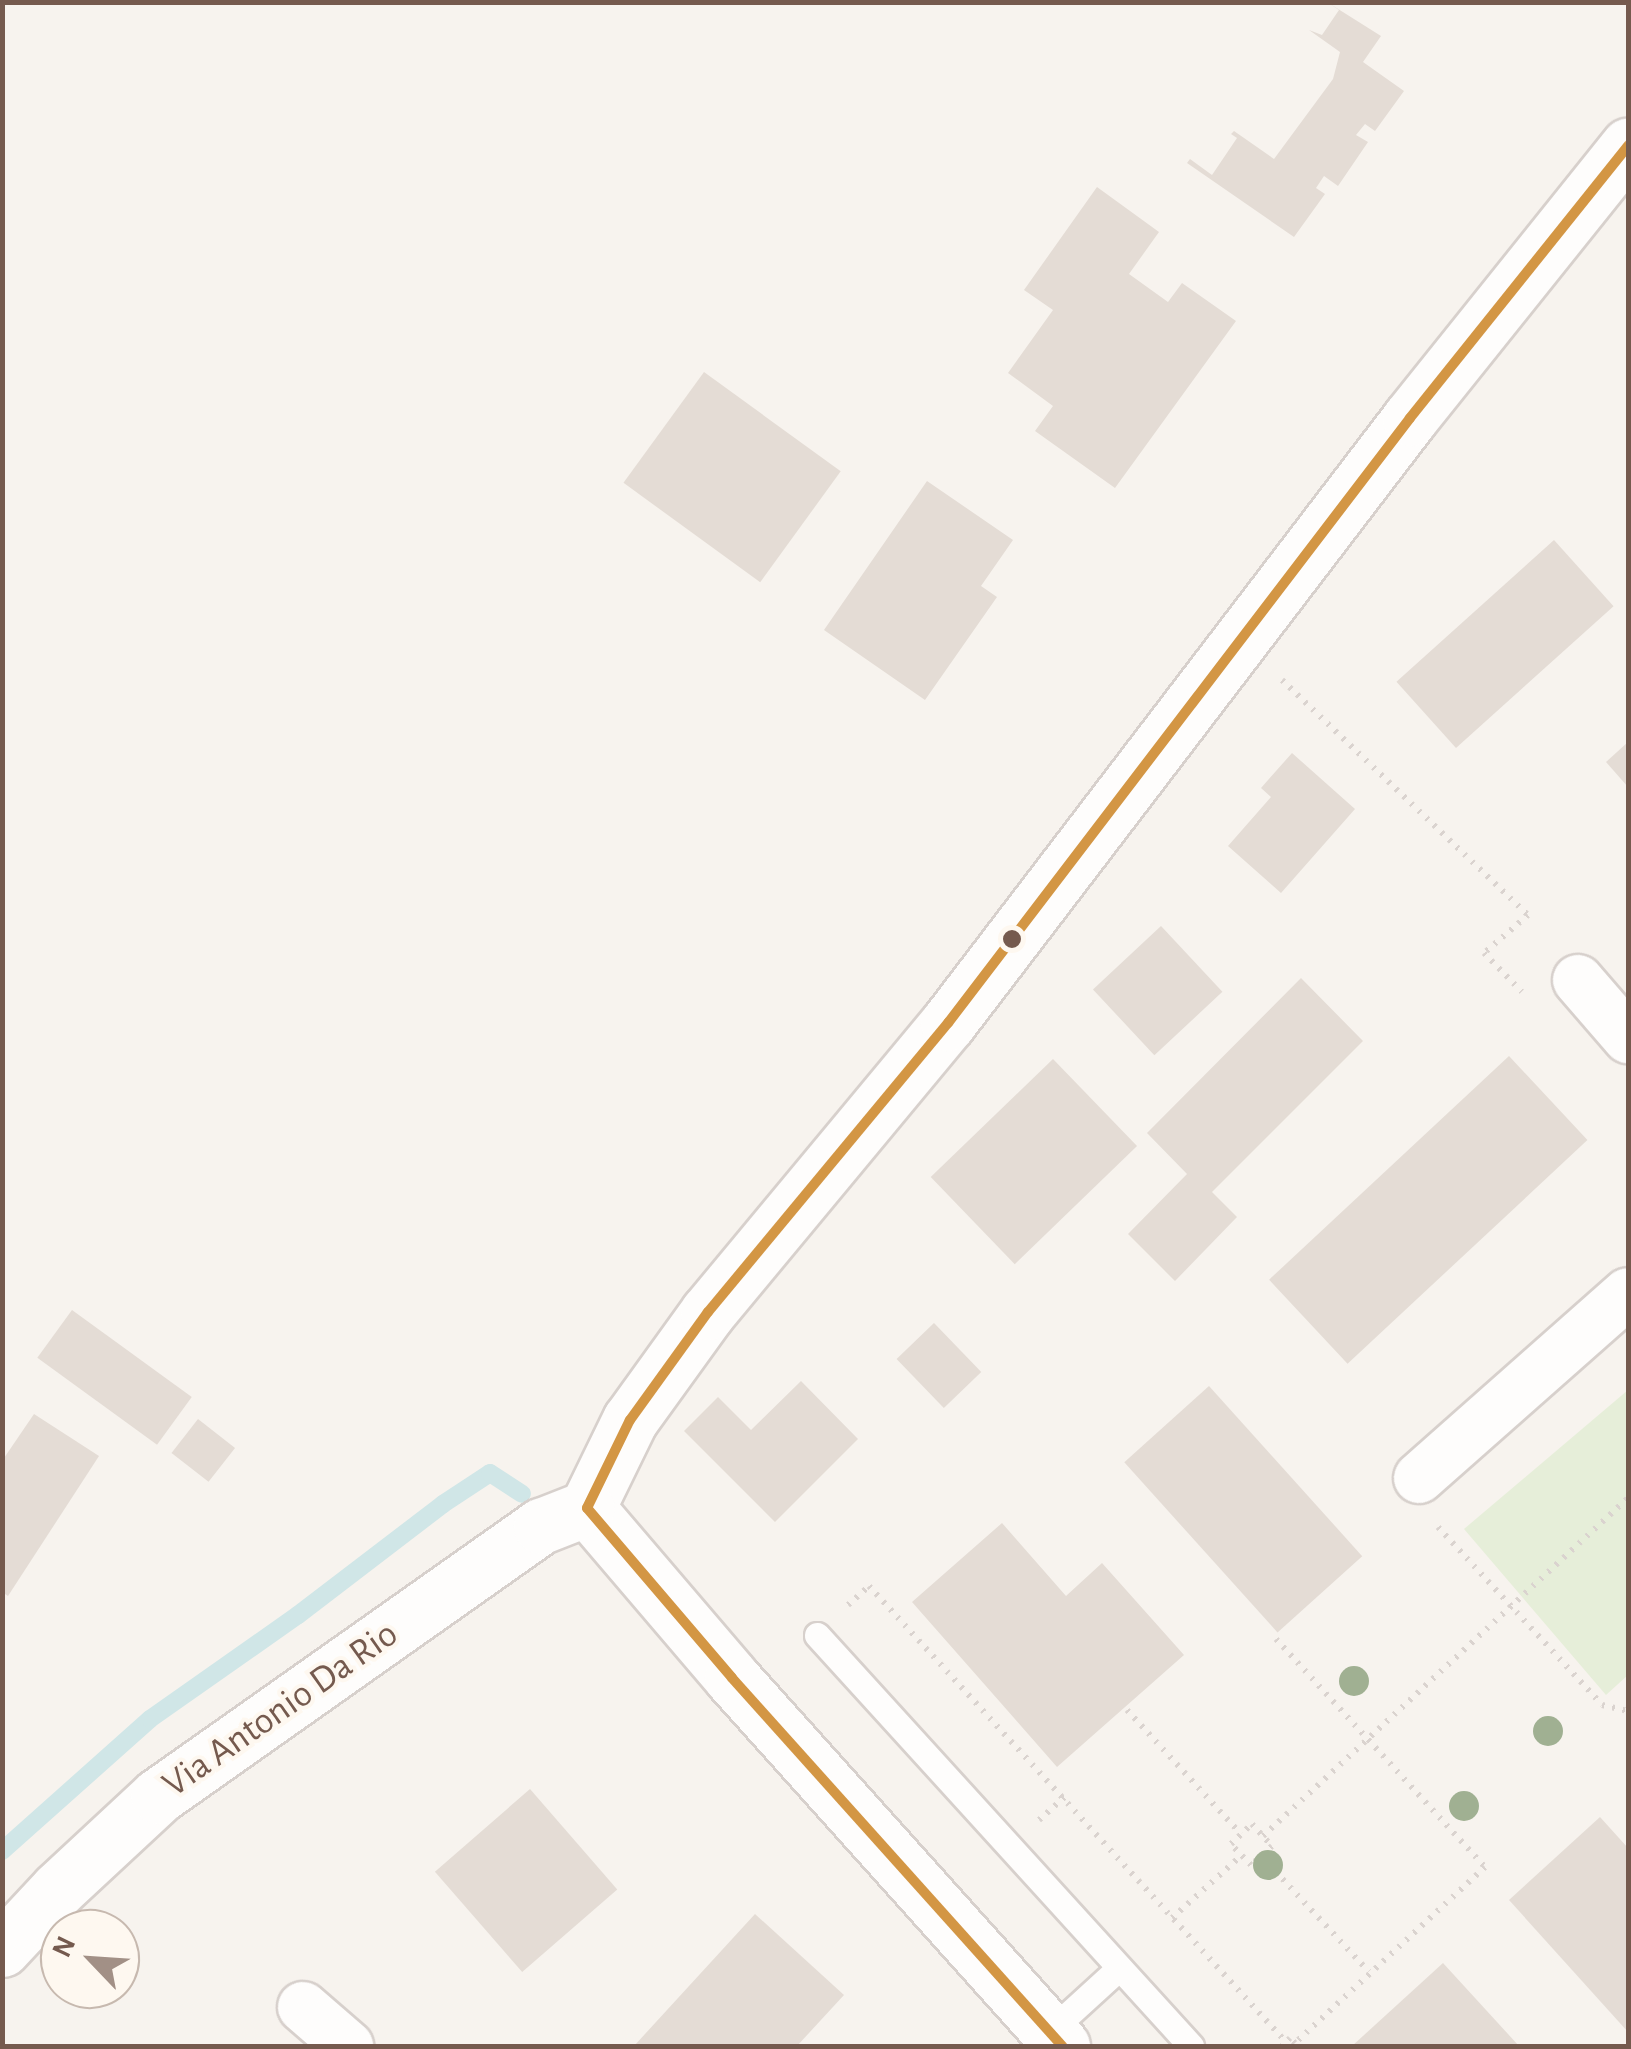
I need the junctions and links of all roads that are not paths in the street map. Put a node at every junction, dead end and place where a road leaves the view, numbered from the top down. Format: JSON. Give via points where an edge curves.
{"nodes":[{"id":1,"x":1628,"y":146,"type":"edge"},
{"id":2,"x":1578,"y":980,"type":"dead end"},
{"id":3,"x":1628,"y":1038,"type":"edge"},
{"id":4,"x":1628,"y":1293,"type":"edge"},
{"id":5,"x":1419,"y":1478,"type":"road end"},
{"id":6,"x":587,"y":1508,"type":"junction"},
{"id":7,"x":817,"y":1635,"type":"road end"},
{"id":8,"x":2,"y":1949,"type":"edge"},
{"id":9,"x":1118,"y":1968,"type":"junction"},
{"id":10,"x":303,"y":2007,"type":"dead end"},
{"id":11,"x":1056,"y":2039,"type":"edge"},
{"id":12,"x":348,"y":2046,"type":"edge"},
{"id":13,"x":1190,"y":2046,"type":"edge"}],
"edges":[{"from":1,"to":6,"type":"street","via":[[1410,418],[948,1023],[708,1312],[630,1420]]},
{"from":2,"to":3,"type":"street"},
{"from":4,"to":5,"type":"street"},
{"from":6,"to":8,"type":"street","name":"Via Antonio Da Rio","via":[[541,1526],[158,1796]]},
{"from":6,"to":11,"type":"street"},
{"from":7,"to":9,"type":"lane"},
{"from":9,"to":11,"type":"lane"},
{"from":9,"to":13,"type":"lane"},
{"from":10,"to":12,"type":"street"}]}
